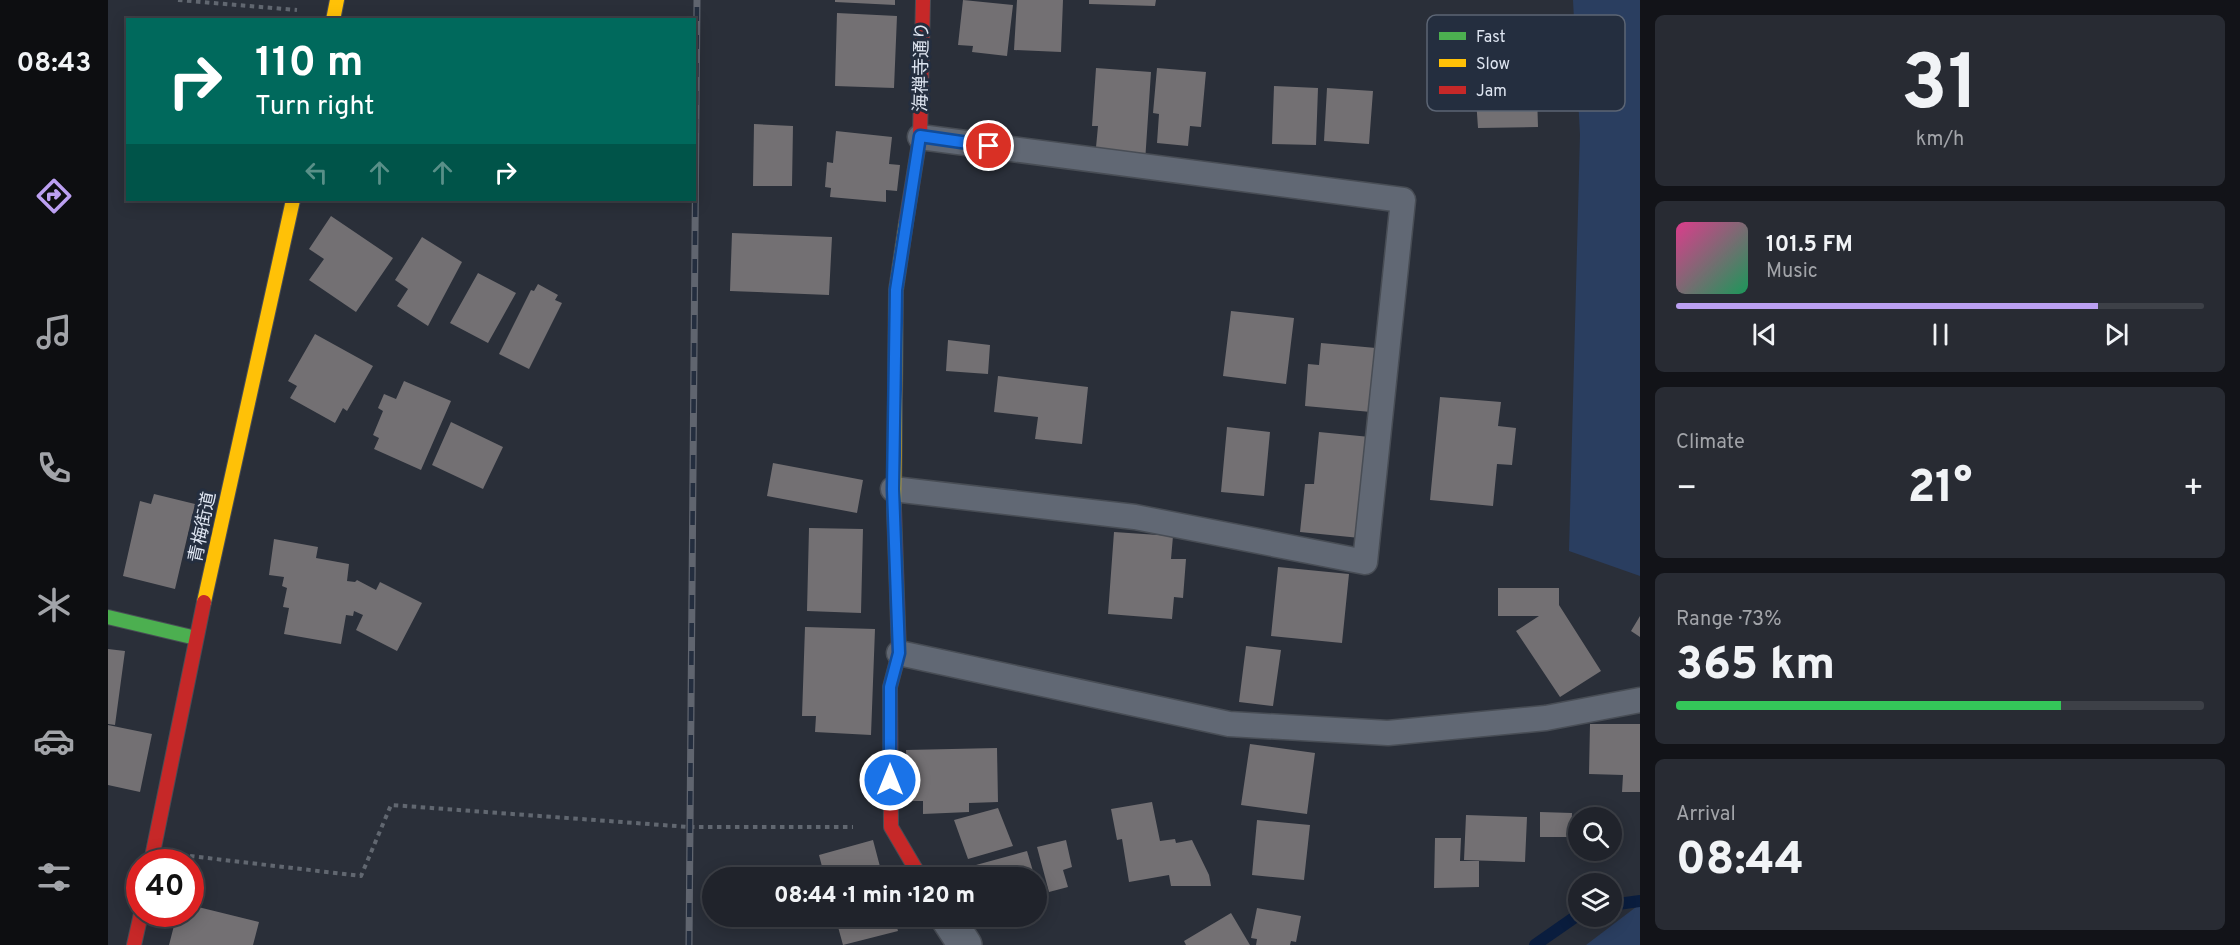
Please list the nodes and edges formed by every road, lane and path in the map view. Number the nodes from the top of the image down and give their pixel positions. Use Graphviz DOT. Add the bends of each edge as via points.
graph roads {
  1 [pos="178,0"];
  2 [pos="923,0"];
  3 [pos="335,11"];
  4 [pos="920,136"];
  5 [pos="293,201"];
  6 [pos="893,489"];
  7 [pos="108,617"];
  8 [pos="196,638"];
  9 [pos="899,653"];
  10 [pos="1640,700"];
  11 [pos="891,826"];
  12 [pos="154,849"];
  13 [pos="204,862"];
  14 [pos="915,867"];
  15 [pos="138,927"];
  16 [pos="953,927"];
  17 [pos="134,945"];
  18 [pos="965,945"];
  1 -- 3 [label="path"];
  2 -- 4 [label="main road, 海禅寺通り"];
  4 -- 6 [label="main road, 海禅寺通り" via="896,290"];
  4 -- 6 [label="lane" via="1403,200 1365,562 1135,517"];
  5 -- 8 [label="main road, 青梅街道"];
  6 -- 9 [label="main road, 海禅寺通り"];
  7 -- 8 [label="main road"];
  8 -- 12 [label="main road, 青梅街道"];
  9 -- 10 [label="lane" via="1229,724 1388,734 1546,718"];
  9 -- 11 [label="main road, 海禅寺通り" via="890,687"];
  11 -- 13 [label="path" via="689,827 391,805 361,876"];
  11 -- 14 [label="main road, 海禅寺通り"];
  15 -- 17 [label="main road"];
  16 -- 18 [label="street"];
}
